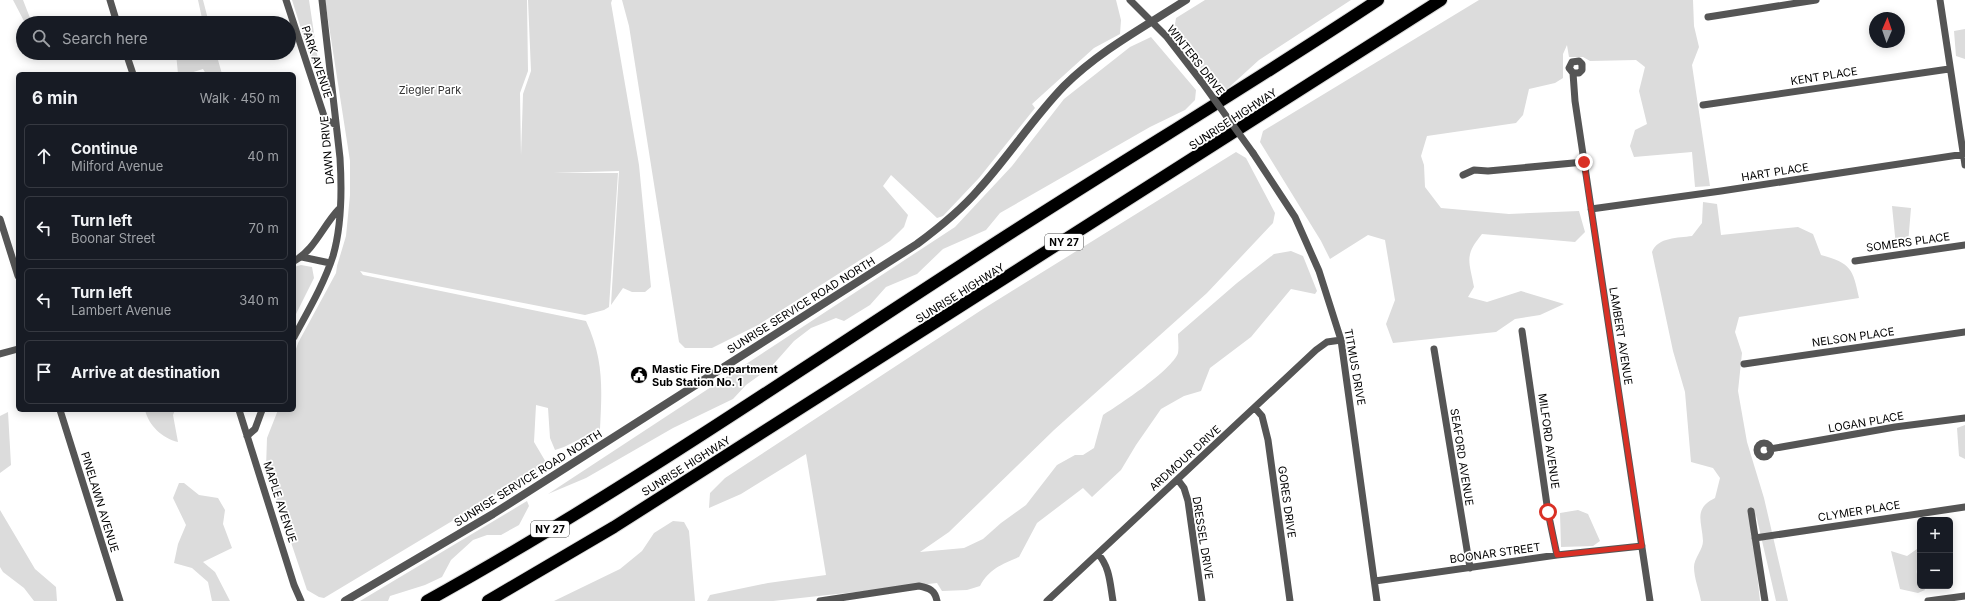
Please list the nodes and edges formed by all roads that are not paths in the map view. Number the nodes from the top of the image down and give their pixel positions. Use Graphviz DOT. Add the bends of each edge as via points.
graph roads {
  1 [pos="110,0"];
  2 [pos="286,0"];
  3 [pos="322,0"];
  4 [pos="1130,0"];
  5 [pos="1186,0"];
  6 [pos="1378,0"];
  7 [pos="1442,0"];
  8 [pos="1816,0"];
  9 [pos="1940,0"];
  10 [pos="115,16"];
  11 [pos="291,16"];
  12 [pos="1708,17"];
  13 [pos="1151,23"];
  14 [pos="296,31"];
  15 [pos="128,60"];
  16 [pos="1949,69"];
  17 [pos="132,72"];
  18 [pos="1573,73"];
  19 [pos="1703,105"];
  20 [pos="1227,117"];
  21 [pos="336,125"];
  22 [pos="1964,154"];
  23 [pos="1584,162"];
  24 [pos="1965,165"];
  25 [pos="1463,175"];
  26 [pos="339,208"];
  27 [pos="1591,209"];
  28 [pos="0,219"];
  29 [pos="1965,245"];
  30 [pos="302,257"];
  31 [pos="296,260"];
  32 [pos="1855,261"];
  33 [pos="330,263"];
  34 [pos="16,270"];
  35 [pos="1522,331"];
  36 [pos="1965,332"];
  37 [pos="296,333"];
  38 [pos="1341,340"];
  39 [pos="1434,349"];
  40 [pos="16,350"];
  41 [pos="0,354"];
  42 [pos="1744,364"];
  43 [pos="1255,408"];
  44 [pos="61,412"];
  45 [pos="240,412"];
  46 [pos="261,412"];
  47 [pos="1965,418"];
  48 [pos="247,436"];
  49 [pos="1770,448"];
  50 [pos="1178,480"];
  51 [pos="1965,507"];
  52 [pos="1752,511"];
  53 [pos="1756,538"];
  54 [pos="1642,546"];
  55 [pos="1098,554"];
  56 [pos="1557,555"];
  57 [pos="1470,568"];
  58 [pos="1375,581"];
  59 [pos="1965,596"];
  60 [pos="120,601"];
  61 [pos="301,601"];
  62 [pos="345,601"];
  63 [pos="427,601"];
  64 [pos="488,601"];
  65 [pos="820,601"];
  66 [pos="937,601"];
  67 [pos="1047,601"];
  68 [pos="1112,601"];
  69 [pos="1202,601"];
  70 [pos="1290,601"];
  71 [pos="1377,601"];
  72 [pos="1650,601"];
  73 [pos="1765,601"];
  74 [pos="1928,601"];
  1 -- 10 [label="street"];
  2 -- 11 [label="street, PARK AVENUE"];
  3 -- 21 [label="street, DAWN DRIVE"];
  4 -- 13 [label="street, WINTERS DRIVE"];
  5 -- 13 [label="street, SUNRISE SERVICE ROAD NORTH"];
  6 -- 63 [label="highway, SUNRISE HIGHWAY / NY 27" via="1291,58 1025,223 671,453 502,559"];
  7 -- 64 [label="highway, SUNRISE HIGHWAY / NY 27" via="614,527"];
  8 -- 12 [label="street"];
  9 -- 16 [label="street"];
  13 -- 20 [label="street, WINTERS DRIVE, bridge" via="1167,38"];
  13 -- 62 [label="street, SUNRISE SERVICE ROAD NORTH" via="1103,53 1076,75 1054,97 979,190 951,218 918,244 493,514"];
  14 -- 21 [label="street, PARK AVENUE" via="325,119"];
  15 -- 17 [label="street"];
  16 -- 19 [label="street, KENT PLACE"];
  16 -- 22 [label="street"];
  18 -- 23 [label="street, LAMBERT AVENUE"];
  20 -- 38 [label="street, TITMUS DRIVE, bridge" via="1285,199 1298,223 1319,271"];
  21 -- 26 [label="street, DAWN DRIVE" via="341,170"];
  22 -- 24 [label="street"];
  22 -- 27 [label="street, HART PLACE"];
  23 -- 25 [label="street" via="1488,171 1474,170"];
  23 -- 27 [label="street, LAMBERT AVENUE"];
  26 -- 30 [label="street"];
  26 -- 33 [label="street, DAWN DRIVE" via="338,230"];
  27 -- 54 [label="street, LAMBERT AVENUE"];
  28 -- 34 [label="street"];
  29 -- 32 [label="street, SOMERS PLACE"];
  30 -- 31 [label="street"];
  30 -- 33 [label="street"];
  33 -- 37 [label="street, DAWN DRIVE"];
  35 -- 56 [label="street, MILFORD AVENUE" via="1548,512"];
  36 -- 42 [label="street, NELSON PLACE"];
  38 -- 43 [label="street, ARDMOUR DRIVE" via="1327,342 1316,350"];
  38 -- 58 [label="street, TITMUS DRIVE"];
  39 -- 57 [label="street, SEAFORD AVENUE"];
  40 -- 41 [label="street"];
  43 -- 50 [label="street, ARDMOUR DRIVE"];
  43 -- 70 [label="street, GORES DRIVE" via="1262,416 1268,440"];
  44 -- 60 [label="street, PINELAWN AVENUE"];
  45 -- 48 [label="street, MAPLE AVENUE"];
  46 -- 48 [label="street" via="254,429"];
  47 -- 49 [label="street, LOGAN PLACE"];
  48 -- 61 [label="street, MAPLE AVENUE"];
  50 -- 55 [label="street, ARDMOUR DRIVE"];
  50 -- 69 [label="street, DRESSEL DRIVE" via="1188,501"];
  51 -- 53 [label="street, CLYMER PLACE"];
  52 -- 53 [label="street"];
  53 -- 73 [label="street"];
  54 -- 56 [label="street, BOONAR STREET"];
  54 -- 72 [label="street, LAMBERT AVENUE"];
  55 -- 67 [label="street, ARDMOUR DRIVE"];
  55 -- 68 [label="street" via="1104,561 1109,577"];
  56 -- 57 [label="street, BOONAR STREET"];
  57 -- 58 [label="street, BOONAR STREET"];
  58 -- 71 [label="street, TITMUS DRIVE"];
  59 -- 74 [label="street"];
  65 -- 66 [label="street" via="919,586 930,588 935,593"];
}
